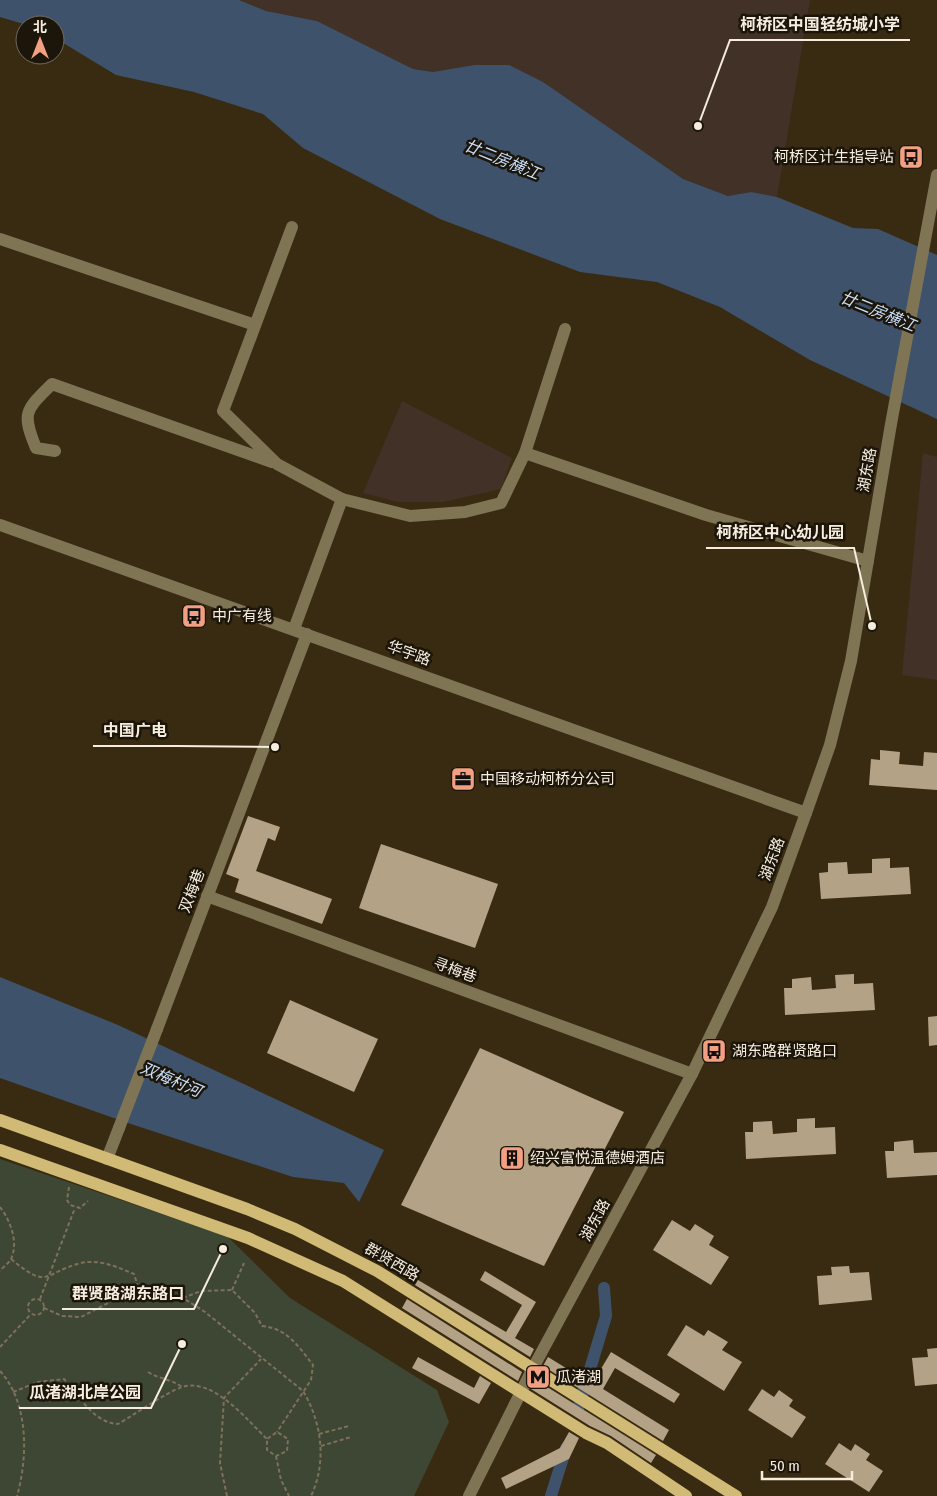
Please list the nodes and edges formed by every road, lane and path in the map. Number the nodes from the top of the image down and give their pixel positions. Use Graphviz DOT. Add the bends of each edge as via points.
graph roads {
  1 [pos="937,175"];
  2 [pos="292,227"];
  3 [pos="0,239"];
  4 [pos="255,325"];
  5 [pos="565,329"];
  6 [pos="55,451"];
  7 [pos="525,453"];
  8 [pos="277,464"];
  9 [pos="342,499"];
  10 [pos="0,525"];
  11 [pos="868,561"];
  12 [pos="294,629"];
  13 [pos="307,634"];
  14 [pos="806,813"];
  15 [pos="207,896"];
  16 [pos="692,1074"];
  17 [pos="0,1120"];
  18 [pos="0,1150"];
  19 [pos="107,1160"];
  20 [pos="69,1187"];
  21 [pos="88,1201"];
  22 [pos="0,1206"];
  23 [pos="75,1208"];
  24 [pos="11,1258"];
  25 [pos="244,1263"];
  26 [pos="0,1270"];
  27 [pos="49,1277"];
  28 [pos="232,1290"];
  29 [pos="140,1293"];
  30 [pos="182,1298"];
  31 [pos="40,1299"];
  32 [pos="44,1308"];
  33 [pos="31,1314"];
  34 [pos="0,1347"];
  35 [pos="261,1359"];
  36 [pos="533,1368"];
  37 [pos="0,1371"];
  38 [pos="148,1372"];
  39 [pos="182,1387"];
  40 [pos="13,1392"];
  41 [pos="303,1392"];
  42 [pos="522,1392"];
  43 [pos="224,1398"];
  44 [pos="349,1426"];
  45 [pos="278,1432"];
  46 [pos="319,1434"];
  47 [pos="351,1437"];
  48 [pos="266,1439"];
  49 [pos="321,1446"];
  50 [pos="276,1456"];
  51 [pos="17,1496"];
  52 [pos="227,1496"];
  53 [pos="289,1496"];
  54 [pos="311,1496"];
  55 [pos="469,1496"];
  56 [pos="686,1496"];
  57 [pos="736,1496"];
  1 -- 11 [label="street, 湖东路"];
  2 -- 4 [label="street"];
  3 -- 4 [label="street"];
  4 -- 8 [label="street" via="223,411"];
  5 -- 7 [label="street"];
  6 -- 8 [label="street" via="36,448 26,425 30,405 52,384"];
  7 -- 9 [label="street" via="501,502 465,512 410,516"];
  7 -- 11 [label="street" via="706,515"];
  8 -- 9 [label="street"];
  9 -- 12 [label="street"];
  10 -- 12 [label="street, 华宇路"];
  11 -- 14 [label="street, 湖东路" via="851,661 830,744"];
  12 -- 13 [label="street, 华宇路"];
  13 -- 14 [label="street, 华宇路"];
  13 -- 15 [label="street, 双梅巷"];
  14 -- 16 [label="street, 湖东路" via="772,907"];
  15 -- 16 [label="street, 寻梅巷"];
  15 -- 19 [label="street, 双梅巷, bridge"];
  16 -- 36 [label="street, 湖东路"];
  17 -- 19 [label="main road, 群贤西路"];
  18 -- 42 [label="main road" via="248,1238 343,1281"];
  19 -- 36 [label="main road, 群贤西路" via="294,1228 377,1271"];
  20 -- 23 [label="path" via="67,1200"];
  21 -- 23 [label="path" via="85,1206"];
  22 -- 24 [label="path" via="12,1227"];
  23 -- 27 [label="path"];
  24 -- 26 [label="path"];
  24 -- 27 [label="path" via="28,1272 42,1278"];
  25 -- 28 [label="path"];
  27 -- 29 [label="path" via="82,1263 111,1264 134,1274"];
  27 -- 31 [label="path"];
  28 -- 30 [label="path" via="201,1291"];
  28 -- 41 [label="path" via="256,1313 262,1326 276,1327 296,1343 313,1365 311,1380"];
  29 -- 30 [label="path"];
  29 -- 32 [label="path" via="114,1300 82,1317 62,1316"];
  30 -- 35 [label="path" via="205,1312"];
  31 -- 32 [label="path"];
  31 -- 33 [label="path" via="28,1302 27,1309"];
  32 -- 33 [label="path" via="42,1313"];
  33 -- 34 [label="path"];
  35 -- 41 [label="path"];
  35 -- 43 [label="path"];
  36 -- 42 [label="street, 湖东路"];
  36 -- 57 [label="main road, 群贤西路"];
  37 -- 40 [label="path"];
  38 -- 39 [label="path"];
  39 -- 40 [label="path" via="118,1424 107,1424 98,1418 64,1379 38,1382"];
  39 -- 43 [label="path" via="201,1386"];
  40 -- 51 [label="path" via="21,1409 24,1470"];
  41 -- 45 [label="path"];
  41 -- 46 [label="path"];
  42 -- 55 [label="street, 湖东路"];
  42 -- 56 [label="main road"];
  43 -- 48 [label="path"];
  43 -- 52 [label="path" via="220,1463"];
  44 -- 46 [label="path"];
  45 -- 48 [label="path"];
  45 -- 50 [label="path" via="288,1439 287,1451"];
  46 -- 49 [label="path"];
  47 -- 49 [label="path"];
  48 -- 50 [label="path" via="267,1450"];
  49 -- 54 [label="path" via="316,1485"];
  50 -- 53 [label="path"];
}
